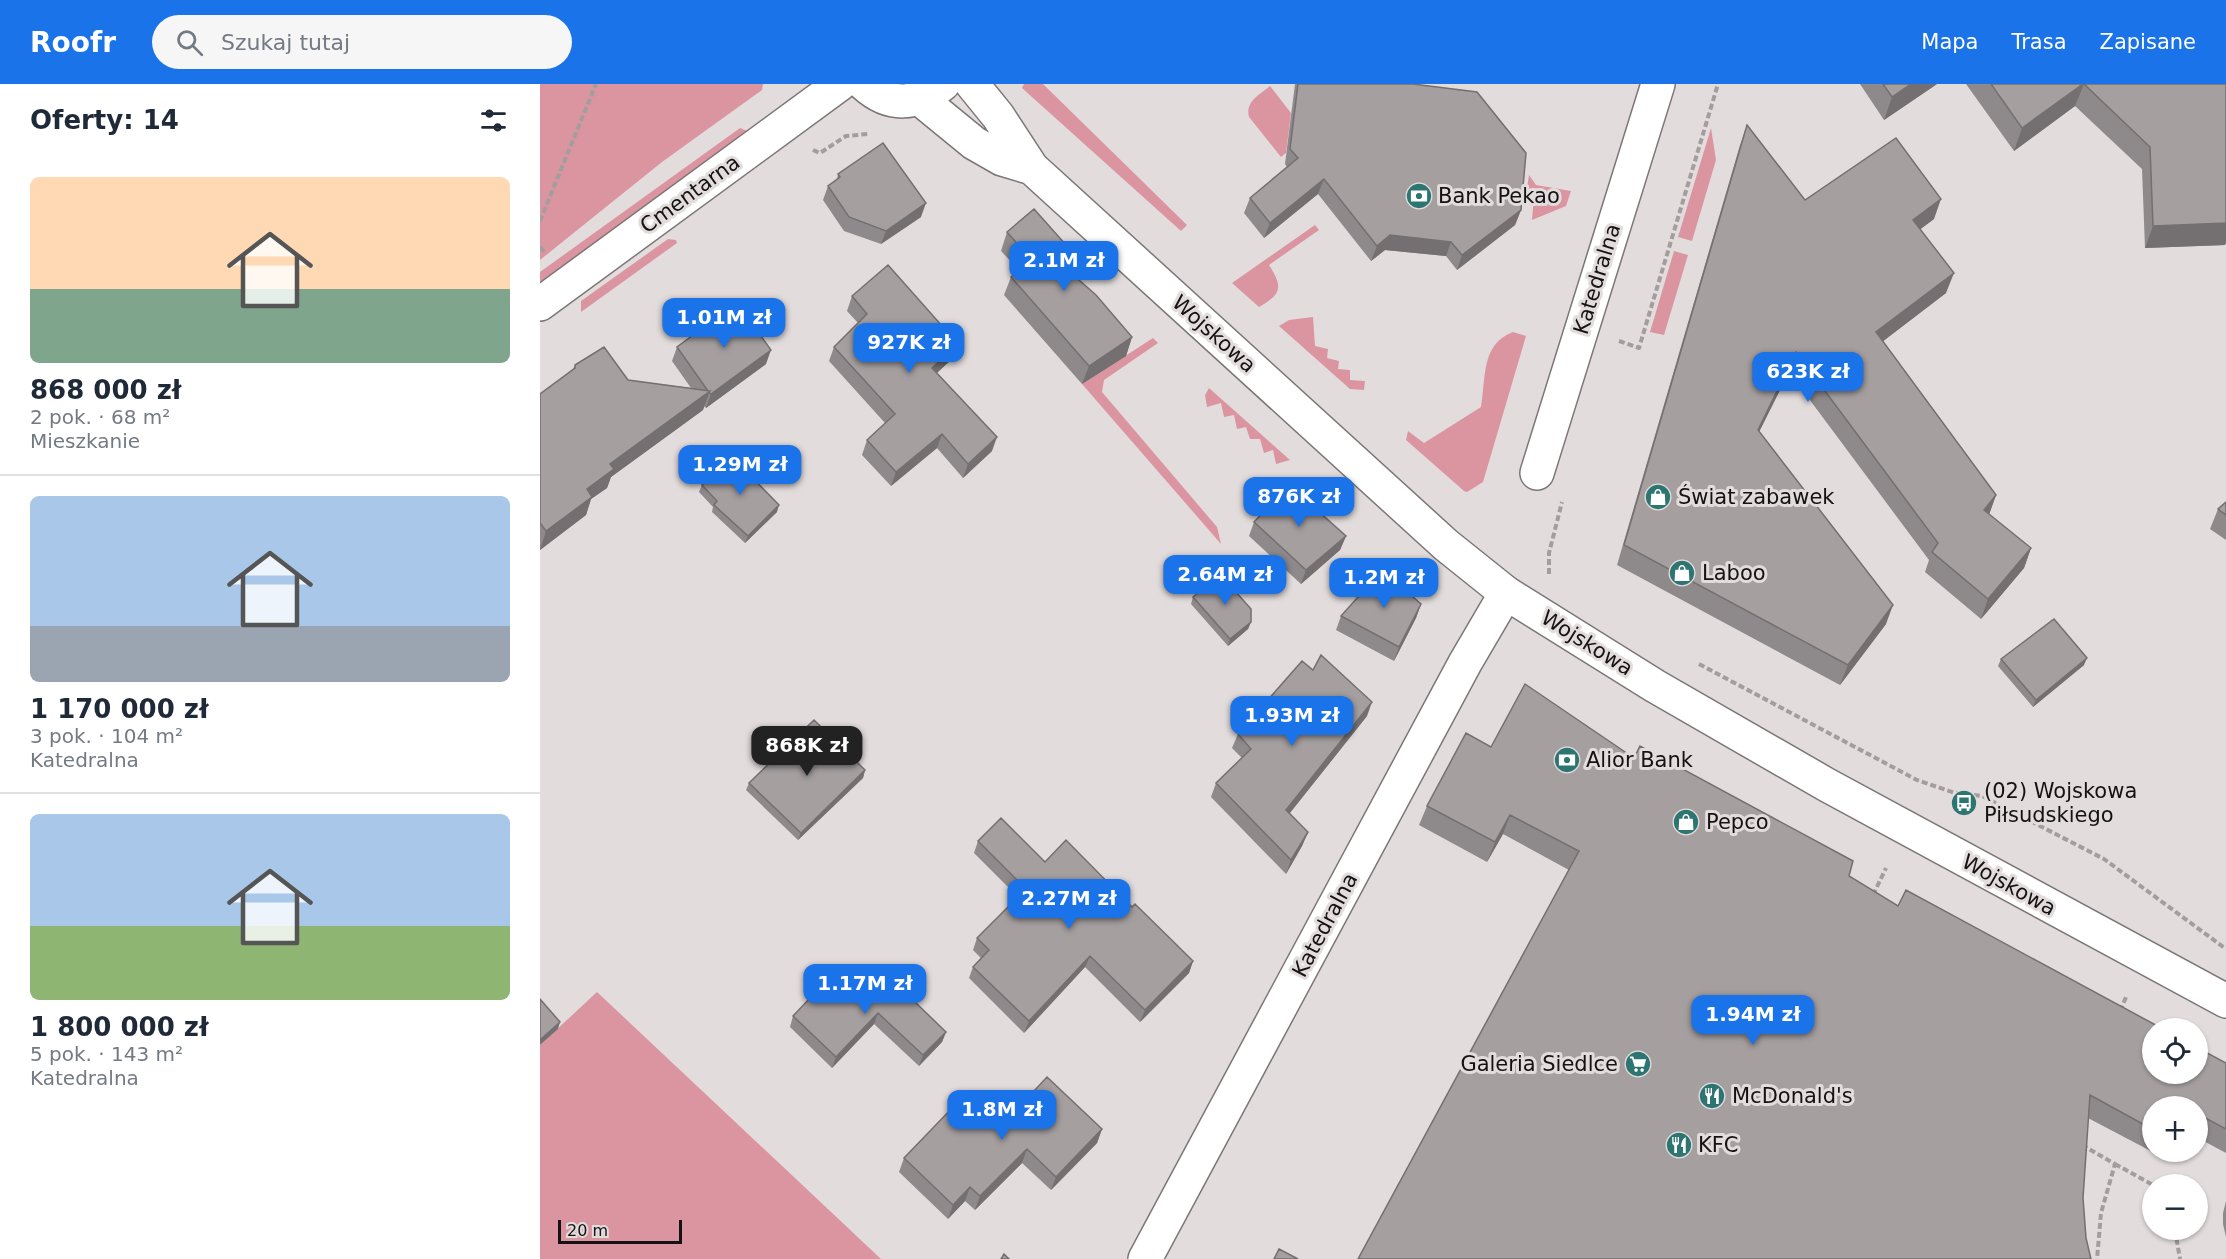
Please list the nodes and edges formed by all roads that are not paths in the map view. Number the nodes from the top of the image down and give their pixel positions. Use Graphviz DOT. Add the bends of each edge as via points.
graph roads {
  1 [pos="840,84"];
  2 [pos="864,84"];
  3 [pos="972,84"];
  4 [pos="1658,84"];
  5 [pos="931,91"];
  6 [pos="1032,168"];
  7 [pos="540,304"];
  8 [pos="1537,473"];
  9 [pos="1506,593"];
  10 [pos="2226,1001"];
  11 [pos="1145,1259"];
  1 -- 7 [label="street, Cmentarna"];
  2 -- 5 [label="street" via="889,100 908,101"];
  3 -- 6 [label="street, Wojskowa"];
  4 -- 8 [label="street, Katedralna"];
  5 -- 6 [label="street, Wojskowa" via="974,143 1002,159"];
  6 -- 9 [label="street, Wojskowa" via="1446,545"];
  9 -- 10 [label="street, Wojskowa" via="1655,686 1827,785"];
  9 -- 11 [label="street, Katedralna"];
}
